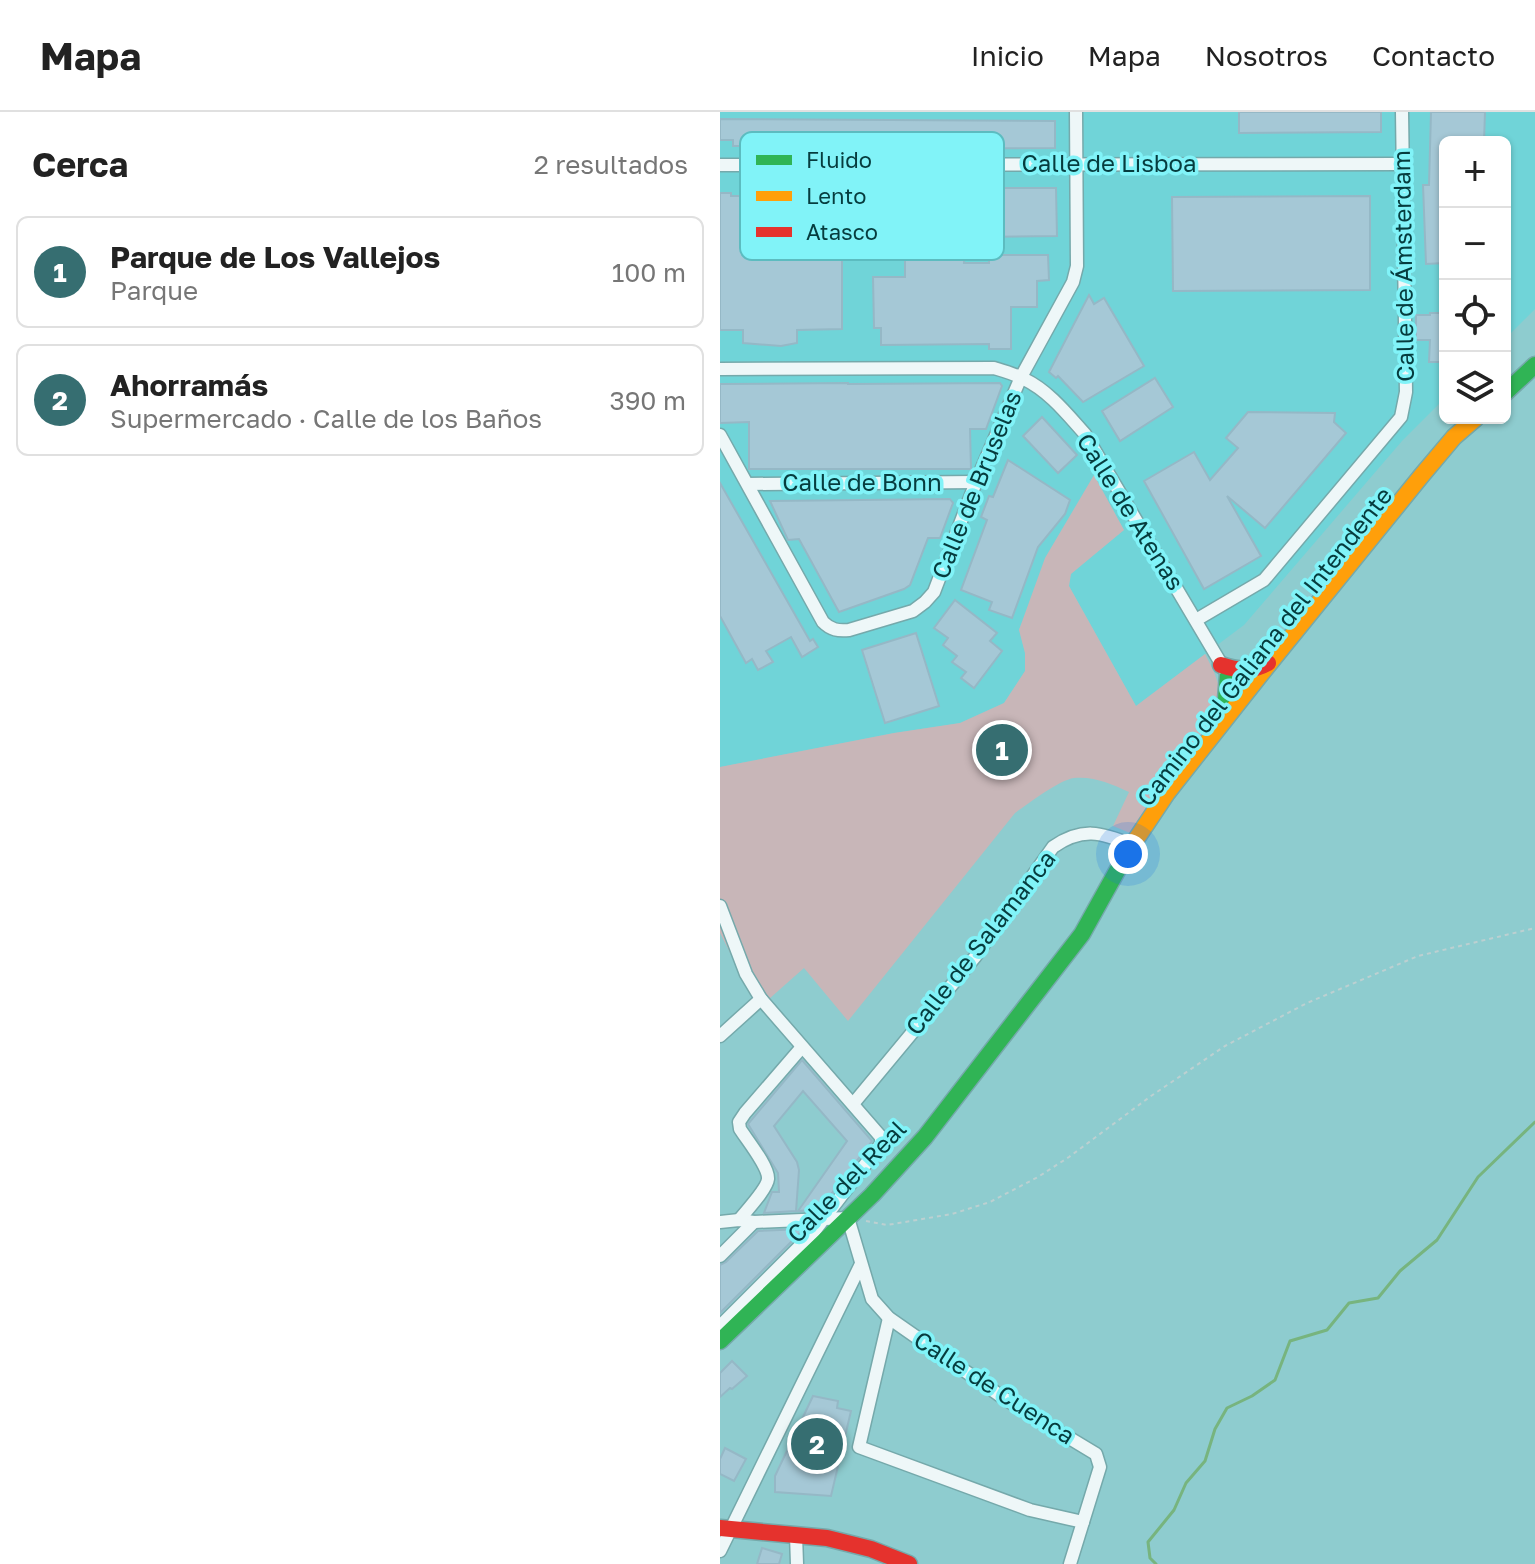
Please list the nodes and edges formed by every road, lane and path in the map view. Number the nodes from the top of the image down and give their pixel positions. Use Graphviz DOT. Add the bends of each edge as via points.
graph roads {
  1 [pos="1076,112"];
  2 [pos="1402,112"];
  3 [pos="1004,164"];
  4 [pos="1077,164"];
  5 [pos="1403,164"];
  6 [pos="720,165"];
  7 [pos="740,165"];
  8 [pos="1535,365"];
  9 [pos="720,369"];
  10 [pos="1021,377"];
  11 [pos="1511,387"];
  12 [pos="1470,424"];
  13 [pos="1473,424"];
  14 [pos="720,435"];
  15 [pos="976,482"];
  16 [pos="748,484"];
  17 [pos="1196,620"];
  18 [pos="1272,660"];
  19 [pos="1224,670"];
  20 [pos="1269,679"];
  21 [pos="1244,695"];
  22 [pos="1220,725"];
  23 [pos="1166,810"];
  24 [pos="1132,845"];
  25 [pos="720,906"];
  26 [pos="1535,928"];
  27 [pos="761,999"];
  28 [pos="720,1036"];
  29 [pos="996,1046"];
  30 [pos="802,1047"];
  31 [pos="853,1104"];
  32 [pos="848,1218"];
  33 [pos="824,1219"];
  34 [pos="739,1220"];
  35 [pos="720,1222"];
  36 [pos="754,1222"];
  37 [pos="720,1256"];
  38 [pos="861,1264"];
  39 [pos="889,1318"];
  40 [pos="720,1326"];
  41 [pos="720,1341"];
  42 [pos="1083,1522"];
  43 [pos="726,1528"];
  44 [pos="796,1535"];
  45 [pos="720,1551"];
  46 [pos="797,1564"];
  47 [pos="909,1564"];
  48 [pos="1070,1564"];
  1 -- 4 [label="street, Calle de Bruselas"];
  2 -- 5 [label="street, Calle de Ámsterdam"];
  3 -- 4 [label="street, Calle de Lisboa"];
  4 -- 5 [label="street, Calle de Lisboa"];
  4 -- 10 [label="street, Calle de Bruselas" via="1073,282"];
  5 -- 17 [label="street, Calle de Ámsterdam" via="1406,392 1401,417 1264,580"];
  6 -- 7 [label="street, Calle de Lisboa"];
  8 -- 11 [label="street"];
  9 -- 10 [label="street, Calle de Atenas" via="994,368"];
  10 -- 15 [label="street, Calle de Bruselas"];
  10 -- 17 [label="street, Calle de Atenas" via="1085,434"];
  12 -- 18 [label="street, Camino del Galiana del Intendente" via="1422,475"];
  13 -- 20 [label="street, Camino del Galiana del Intendente"];
  14 -- 16 [label="street, Calle de Bruselas"];
  15 -- 16 [label="street, Calle de Bonn"];
  15 -- 16 [label="street, Calle de Bruselas" via="934,592 925,602 913,611 840,631 823,622"];
  17 -- 19 [label="street, Calle de Atenas"];
  18 -- 19 [label="street" via="1245,672"];
  18 -- 21 [label="street, Camino del Galiana del Intendente"];
  19 -- 21 [label="street"];
  19 -- 22 [label="street"];
  20 -- 21 [label="street"];
  20 -- 23 [label="street, Camino del Galiana del Intendente"];
  21 -- 22 [label="street, Camino del Galiana del Intendente"];
  21 -- 23 [label="street" via="1176,788"];
  22 -- 24 [label="street, Camino del Galiana del Intendente"];
  23 -- 29 [label="street, Camino del Galiana del Intendente" via="1086,938"];
  24 -- 29 [label="street, Camino del Galiana del Intendente" via="1082,934"];
  24 -- 31 [label="street, Calle de Salamanca" via="1109,835 1080,833 1053,847 975,957"];
  25 -- 27 [label="street"];
  26 -- 32 [label="path" via="1418,956 1307,1003 1225,1046 1048,1171 990,1202 887,1225"];
  27 -- 28 [label="street"];
  27 -- 30 [label="street"];
  29 -- 32 [label="street, Calle del Real" via="925,1137"];
  30 -- 31 [label="street"];
  30 -- 34 [label="street" via="739,1122 769,1177"];
  31 -- 33 [label="street" via="881,1137 881,1144"];
  32 -- 33 [label="street"];
  32 -- 38 [label="street, Calle de Cuenca"];
  32 -- 41 [label="street, Calle del Real"];
  33 -- 36 [label="street"];
  33 -- 40 [label="street"];
  34 -- 35 [label="street"];
  34 -- 36 [label="street"];
  36 -- 37 [label="street"];
  38 -- 39 [label="street, Calle de Cuenca" via="872,1299"];
  38 -- 43 [label="street"];
  39 -- 42 [label="street, Calle de Cuenca" via="1005,1399 1096,1454 1100,1467"];
  39 -- 42 [label="street" via="859,1447 1030,1510"];
  42 -- 48 [label="street, Calle de Cuenca"];
  43 -- 44 [label="street"];
  43 -- 45 [label="street"];
  44 -- 46 [label="street"];
  44 -- 47 [label="street" via="847,1542"];
}
